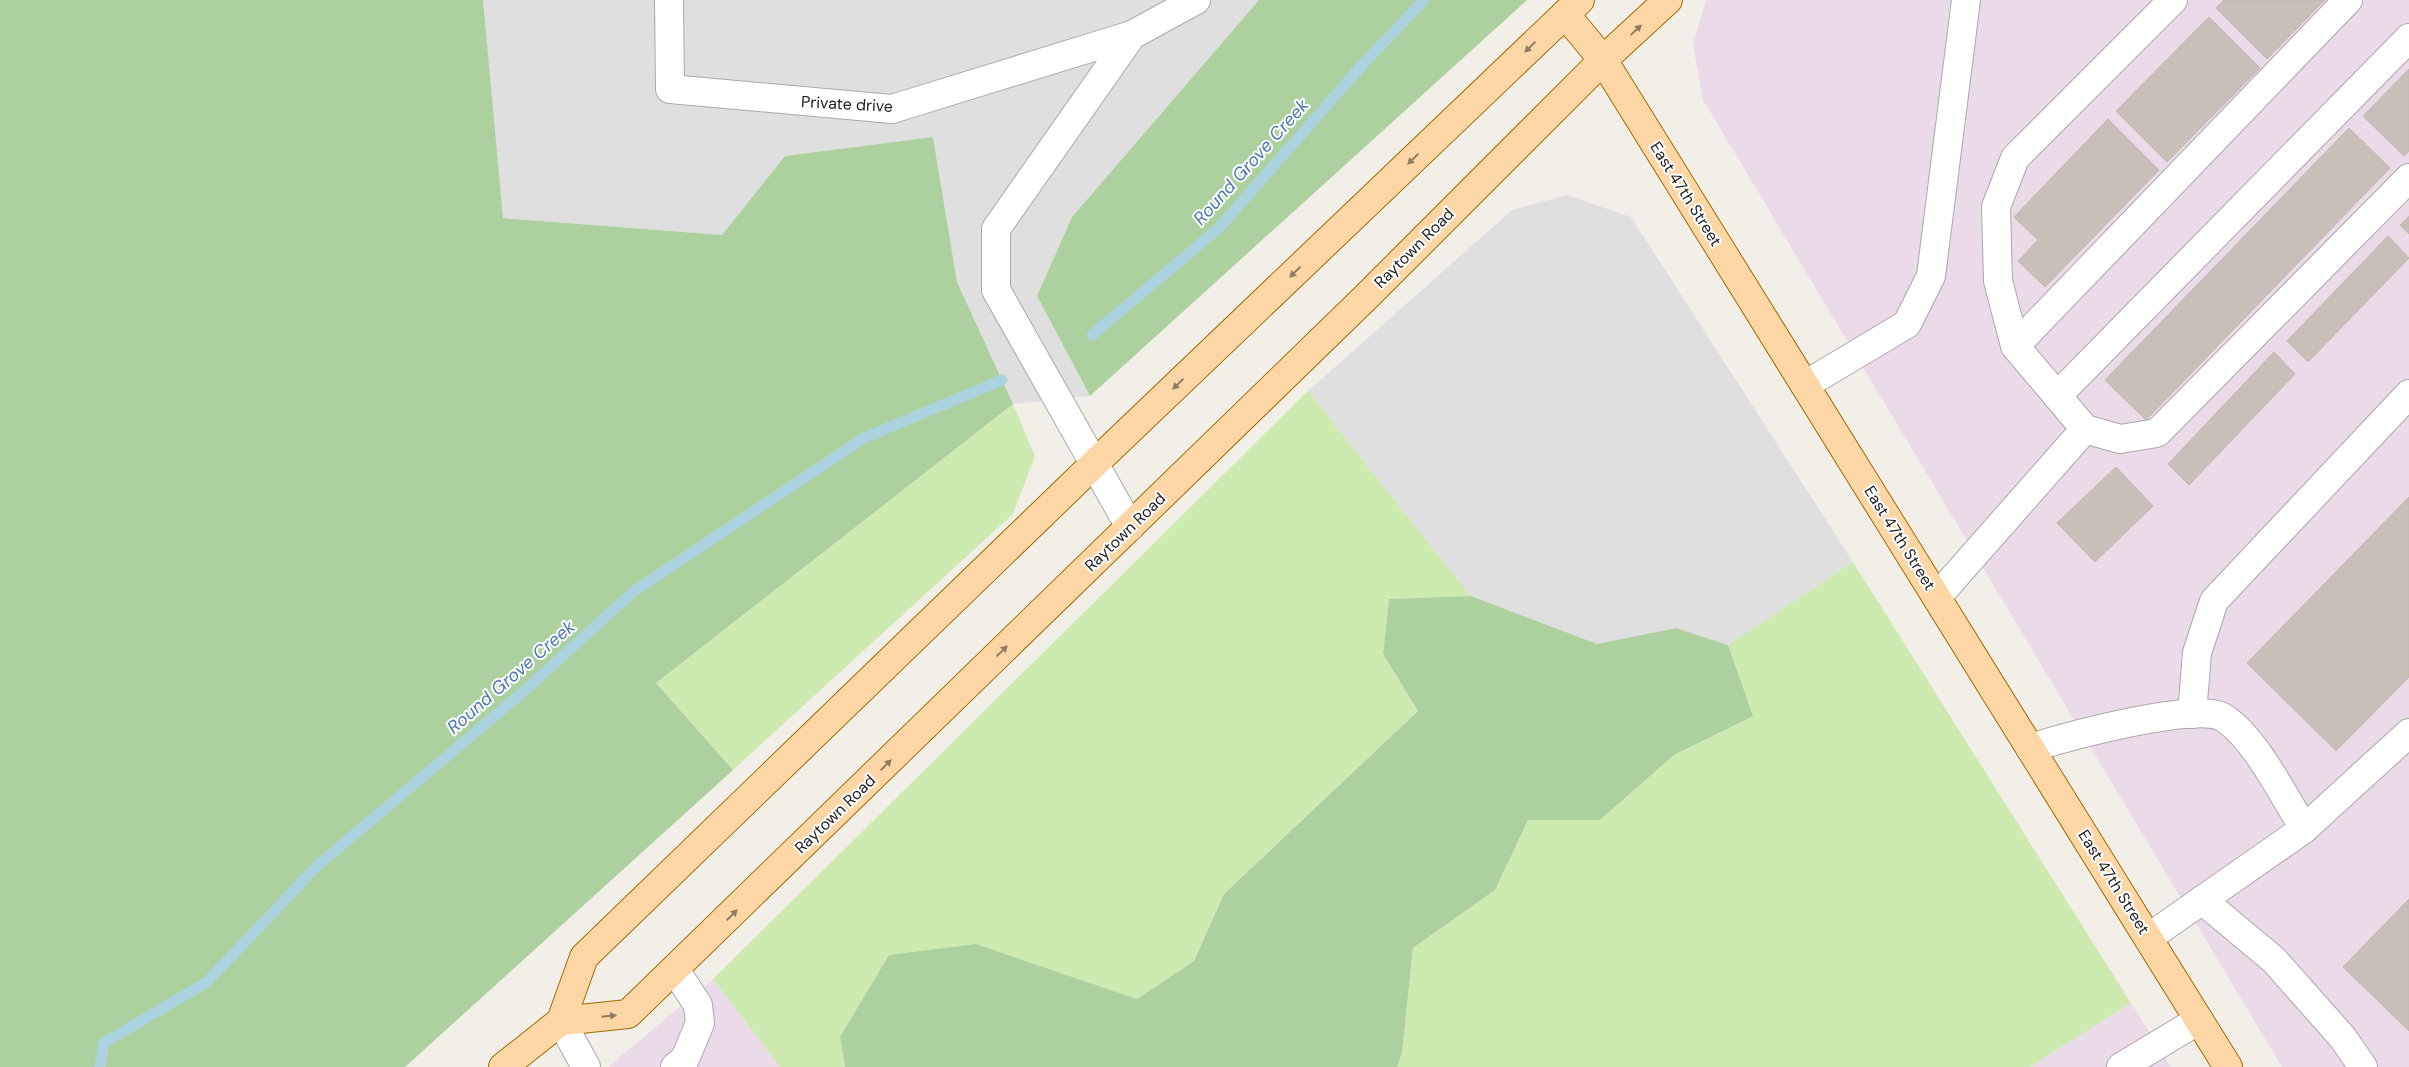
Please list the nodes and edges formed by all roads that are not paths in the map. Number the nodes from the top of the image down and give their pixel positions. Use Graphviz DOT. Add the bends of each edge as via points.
graph roads {
  1 [pos="669,0"];
  2 [pos="1196,0"];
  3 [pos="1668,0"];
  4 [pos="1966,0"];
  5 [pos="2173,0"];
  6 [pos="2348,0"];
  7 [pos="1573,7"];
  8 [pos="1132,35"];
  9 [pos="2409,38"];
  10 [pos="1603,60"];
  11 [pos="2409,178"];
  12 [pos="2015,346"];
  13 [pos="1805,385"];
  14 [pos="2409,394"];
  15 [pos="2057,396"];
  16 [pos="2085,429"];
  17 [pos="1094,464"];
  18 [pos="1130,527"];
  19 [pos="1937,596"];
  20 [pos="2192,714"];
  21 [pos="2409,733"];
  22 [pos="2030,748"];
  23 [pos="2304,828"];
  24 [pos="2202,900"];
  25 [pos="2148,938"];
  26 [pos="676,970"];
  27 [pos="2199,1020"];
  28 [pos="561,1021"];
  29 [pos="503,1067"];
  30 [pos="586,1067"];
  31 [pos="675,1067"];
  32 [pos="2121,1067"];
  33 [pos="2228,1067"];
  34 [pos="2363,1067"];
  1 -- 8 [label="street, Private drive" via="670,89 892,109"];
  2 -- 8 [label="street, Private drive"];
  10 -- 3 [label="main road, Raytown Road, one-way"];
  4 -- 13 [label="street" via="1931,276 1907,324"];
  5 -- 12 [label="street" via="2016,158 1996,207 1998,281"];
  6 -- 12 [label="street"];
  7 -- 10 [label="main road, East 47th Street"];
  7 -- 17 [label="main road, one-way"];
  8 -- 17 [label="street, Private drive" via="996,230 996,290"];
  9 -- 15 [label="street"];
  10 -- 13 [label="main road, East 47th Street"];
  10 -- 18 [label="main road, Raytown Road"];
  11 -- 16 [label="street" via="2157,433 2120,439"];
  12 -- 15 [label="street"];
  13 -- 19 [label="main road, East 47th Street"];
  14 -- 20 [label="street" via="2214,601 2197,653"];
  15 -- 16 [label="street"];
  16 -- 19 [label="street"];
  17 -- 18 [label="street, Private drive"];
  17 -- 28 [label="main road" via="584,957"];
  26 -- 18 [label="main road, Raytown Road, one-way"];
  19 -- 22 [label="main road, East 47th Street"];
  20 -- 22 [label="street" via="2110,726"];
  20 -- 23 [label="street" via="2205,712 2223,717 2250,743"];
  21 -- 23 [label="street"];
  22 -- 25 [label="main road, East 47th Street"];
  23 -- 24 [label="street"];
  24 -- 25 [label="street"];
  24 -- 34 [label="street" via="2274,960 2343,1038"];
  25 -- 27 [label="main road, East 47th Street"];
  28 -- 26 [label="main road, Raytown Road, one-way" via="628,1014"];
  26 -- 31 [label="street" via="698,1005 700,1023 685,1059"];
  27 -- 32 [label="street"];
  27 -- 33 [label="main road, East 47th Street"];
  28 -- 29 [label="main road"];
  28 -- 30 [label="street"];
}
